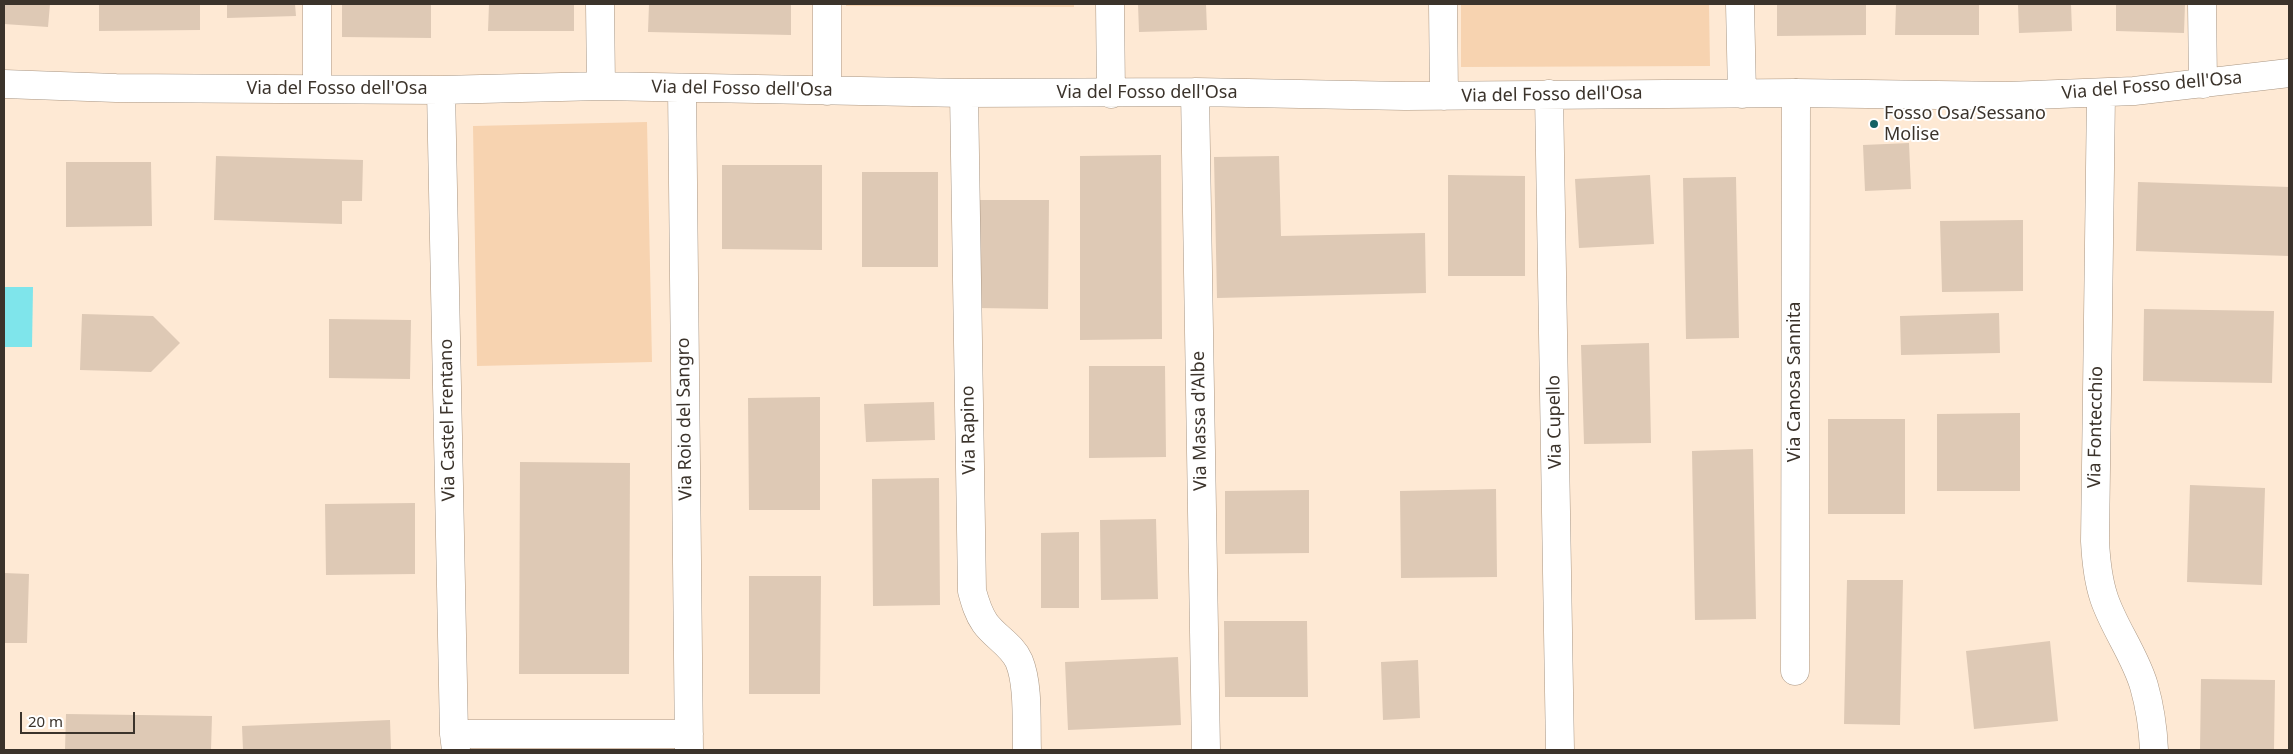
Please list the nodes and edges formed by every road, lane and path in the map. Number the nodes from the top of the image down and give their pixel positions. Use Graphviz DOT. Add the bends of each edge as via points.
graph roads {
  1 [pos="317,4"];
  2 [pos="600,4"];
  3 [pos="827,4"];
  4 [pos="1110,4"];
  5 [pos="1442,4"];
  6 [pos="1740,4"];
  7 [pos="2202,4"];
  8 [pos="2289,72"];
  9 [pos="4,84"];
  10 [pos="2203,84"];
  11 [pos="600,86"];
  12 [pos="682,88"];
  13 [pos="317,89"];
  14 [pos="441,90"];
  15 [pos="827,91"];
  16 [pos="1195,92"];
  17 [pos="964,93"];
  18 [pos="1796,93"];
  19 [pos="1111,94"];
  20 [pos="1549,94"];
  21 [pos="1742,94"];
  22 [pos="2101,94"];
  23 [pos="1444,96"];
  24 [pos="1795,671"];
  25 [pos="455,742"];
  26 [pos="689,742"];
  27 [pos="1027,750"];
  28 [pos="1206,750"];
  29 [pos="1560,750"];
  30 [pos="2154,750"];
  1 -- 13 [label="street"];
  2 -- 11 [label="street"];
  3 -- 15 [label="street"];
  4 -- 19 [label="street"];
  5 -- 23 [label="street"];
  6 -- 21 [label="street"];
  7 -- 10 [label="street"];
  8 -- 10 [label="street, Via del Fosso dell'Osa"];
  9 -- 13 [label="street, Via del Fosso dell'Osa"];
  10 -- 22 [label="street, Via del Fosso dell'Osa"];
  11 -- 12 [label="street, Via del Fosso dell'Osa"];
  11 -- 14 [label="street, Via del Fosso dell'Osa"];
  12 -- 15 [label="street, Via del Fosso dell'Osa"];
  12 -- 26 [label="street, Via Roio del Sangro"];
  13 -- 14 [label="street, Via del Fosso dell'Osa"];
  14 -- 25 [label="street, Via Castel Frentano"];
  15 -- 17 [label="street, Via del Fosso dell'Osa"];
  16 -- 19 [label="street, Via del Fosso dell'Osa"];
  16 -- 23 [label="street, Via del Fosso dell'Osa"];
  16 -- 28 [label="street, Via Massa d'Albe"];
  17 -- 19 [label="street, Via del Fosso dell'Osa"];
  17 -- 27 [label="street, Via Rapino" via="972,591 986,624 1018,661 1024,684"];
  18 -- 21 [label="street, Via del Fosso dell'Osa"];
  18 -- 22 [label="street, Via del Fosso dell'Osa"];
  18 -- 24 [label="street, Via Canosa Sannita"];
  20 -- 21 [label="street, Via del Fosso dell'Osa"];
  20 -- 23 [label="street, Via del Fosso dell'Osa"];
  20 -- 29 [label="street, Via Cupello"];
  22 -- 30 [label="street, Via Fontecchio" via="2097,572 2104,599 2144,685"];
  25 -- 26 [label="street"];
}
